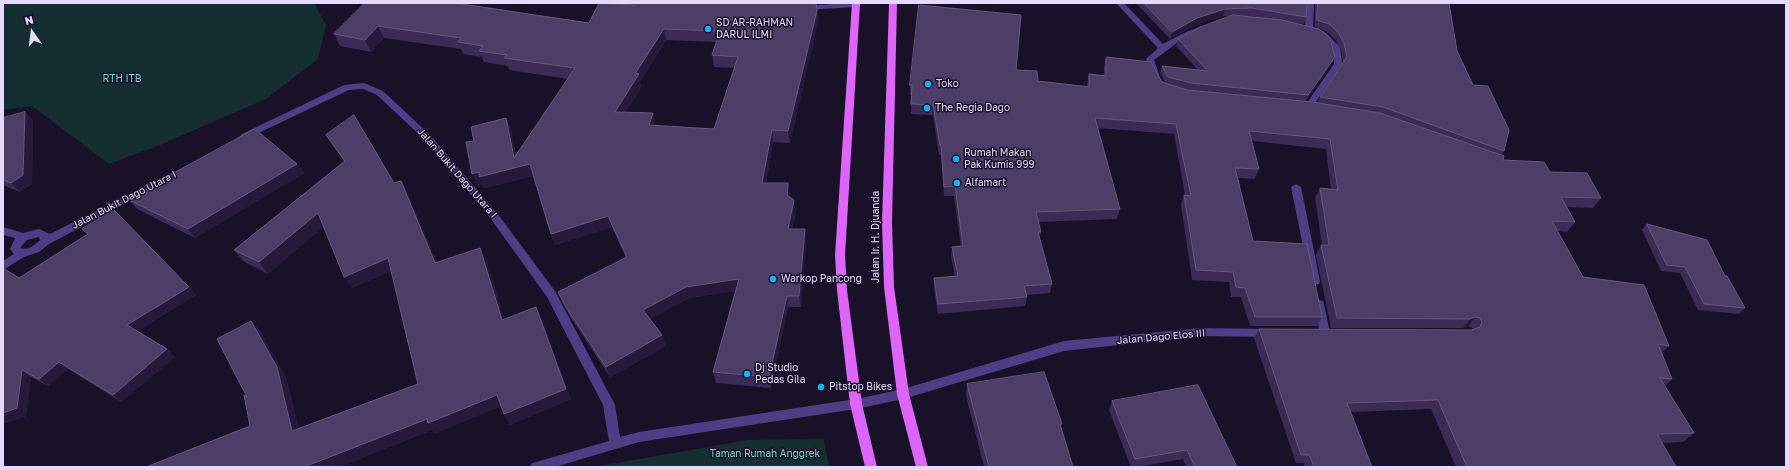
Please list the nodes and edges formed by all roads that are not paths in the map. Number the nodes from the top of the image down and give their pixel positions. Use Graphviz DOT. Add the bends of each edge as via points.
graph roads {
  1 [pos="893,3"];
  2 [pos="1120,3"];
  3 [pos="1310,3"];
  4 [pos="855,4"];
  5 [pos="793,8"];
  6 [pos="1207,27"];
  7 [pos="1162,48"];
  8 [pos="1160,82"];
  9 [pos="1308,107"];
  10 [pos="234,142"];
  11 [pos="185,168"];
  12 [pos="1296,187"];
  13 [pos="3,231"];
  14 [pos="24,237"];
  15 [pos="45,241"];
  16 [pos="22,253"];
  17 [pos="3,266"];
  18 [pos="1278,333"];
  19 [pos="1310,333"];
  20 [pos="902,394"];
  21 [pos="856,404"];
  22 [pos="615,443"];
  23 [pos="536,467"];
  24 [pos="871,467"];
  25 [pos="922,467"];
  1 -- 20 [label="main road, Jalan Ir. H. Djuanda" via="887,222 889,288"];
  2 -- 7 [label="street"];
  3 -- 9 [label="street" via="1305,30 1322,33 1336,47 1338,64"];
  4 -- 5 [label="street"];
  4 -- 21 [label="main road" via="840,255"];
  6 -- 7 [label="street" via="1186,34"];
  7 -- 8 [label="street" via="1150,59"];
  10 -- 22 [label="street, Jalan Bukit Dago Utara I" via="347,87 364,86 380,92 428,138 489,210 551,294 609,405"];
  11 -- 15 [label="street, Jalan Bukit Dago Utara I"];
  12 -- 19 [label="street" via="1329,334"];
  13 -- 14 [label="street"];
  14 -- 15 [label="street" via="40,233"];
  14 -- 16 [label="street" via="14,249"];
  15 -- 16 [label="street, Jalan Bukit Dago Utara I" via="35,249"];
  16 -- 17 [label="street"];
  18 -- 20 [label="street, Jalan Dago Elos III" via="1201,332 1064,346"];
  20 -- 21 [label="street, Jalan Dago Elos III"];
  20 -- 25 [label="main road, Jalan Ir. H. Djuanda"];
  21 -- 22 [label="street, Jalan Dago Elos III" via="639,437"];
  21 -- 24 [label="main road"];
  22 -- 23 [label="street, Jalan Dago Elos III"];
}
